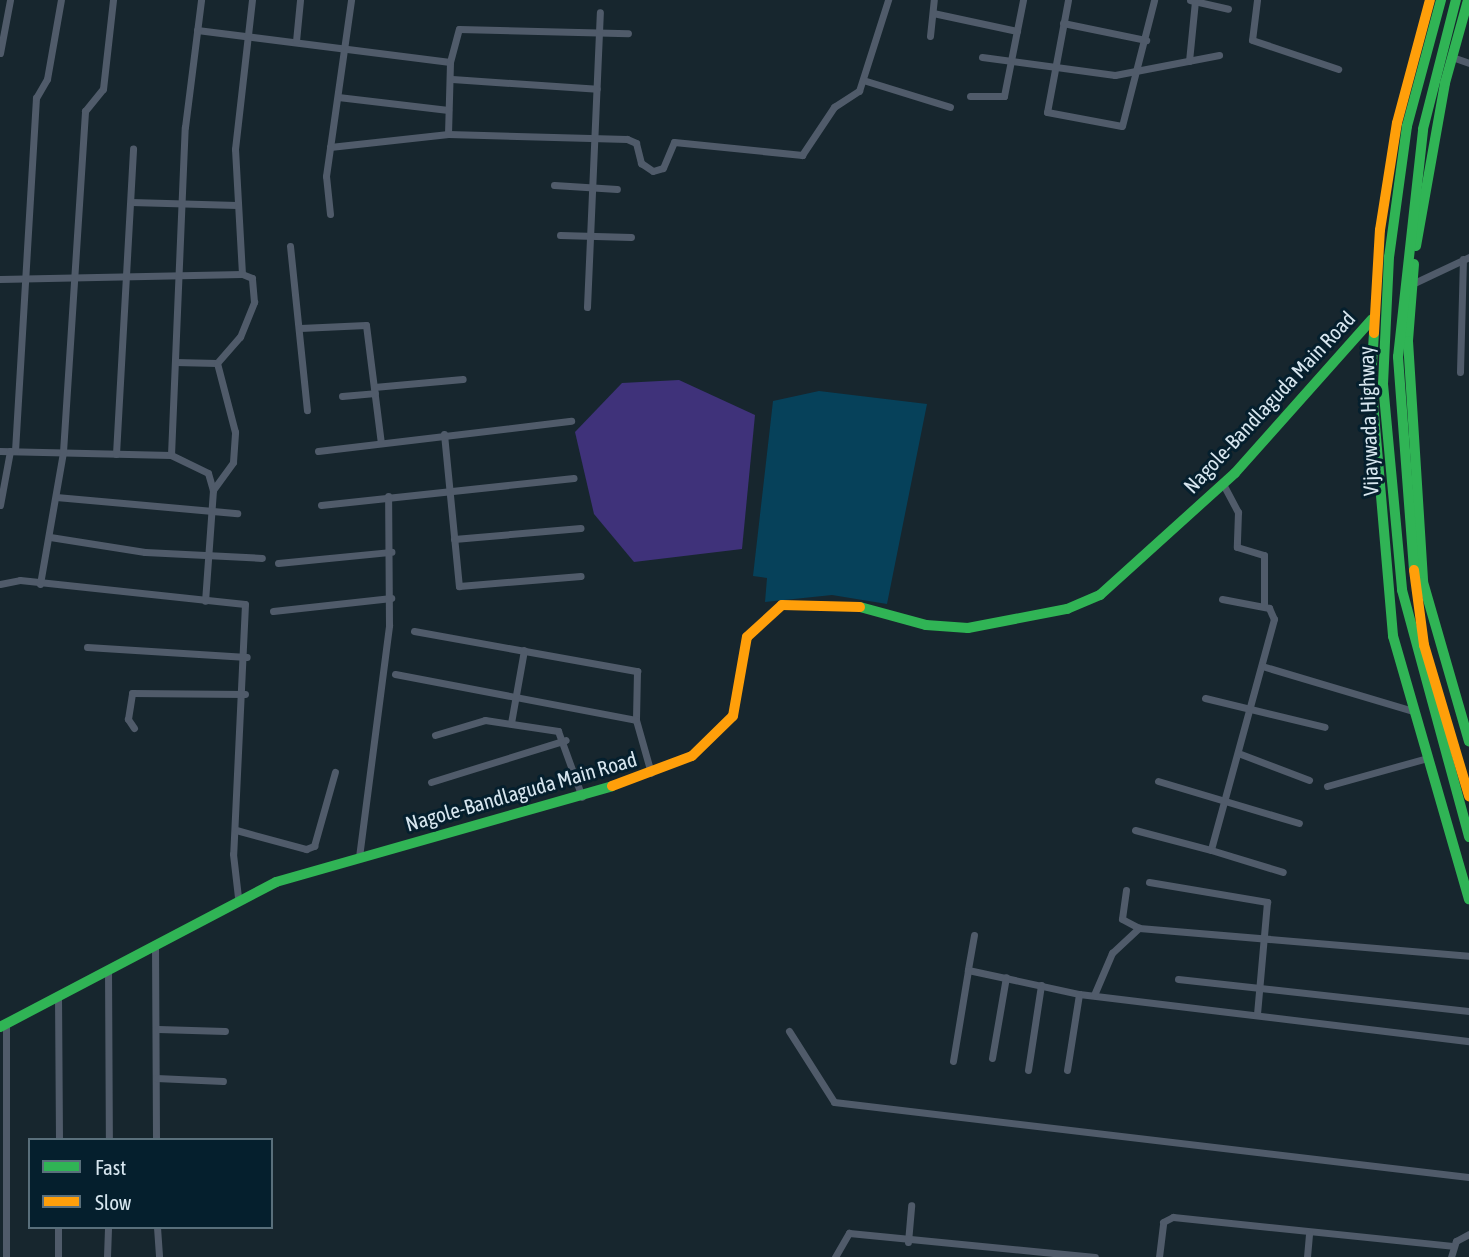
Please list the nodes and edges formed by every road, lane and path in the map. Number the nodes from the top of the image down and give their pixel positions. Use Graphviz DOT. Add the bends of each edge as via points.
graph roads {
  1 [pos="10,0"];
  2 [pos="61,0"];
  3 [pos="113,0"];
  4 [pos="201,0"];
  5 [pos="252,0"];
  6 [pos="300,0"];
  7 [pos="351,0"];
  8 [pos="888,0"];
  9 [pos="934,0"];
  10 [pos="1023,0"];
  11 [pos="1068,0"];
  12 [pos="1154,0"];
  13 [pos="1257,0"];
  14 [pos="1430,0"];
  15 [pos="1441,0"];
  16 [pos="1457,0"];
  17 [pos="1468,0"];
  18 [pos="1193,1"];
  19 [pos="1228,9"];
  20 [pos="600,12"];
  21 [pos="933,13"];
  22 [pos="1063,23"];
  23 [pos="197,30"];
  24 [pos="1017,31"];
  25 [pos="600,33"];
  26 [pos="628,33"];
  27 [pos="247,36"];
  28 [pos="930,36"];
  29 [pos="1146,40"];
  30 [pos="296,41"];
  31 [pos="345,52"];
  32 [pos="0,53"];
  33 [pos="1220,55"];
  34 [pos="982,57"];
  35 [pos="1452,57"];
  36 [pos="1189,61"];
  37 [pos="450,62"];
  38 [pos="1011,62"];
  39 [pos="1469,63"];
  40 [pos="1052,69"];
  41 [pos="1338,69"];
  42 [pos="1141,71"];
  43 [pos="452,79"];
  44 [pos="863,80"];
  45 [pos="597,89"];
  46 [pos="970,96"];
  47 [pos="338,97"];
  48 [pos="950,107"];
  49 [pos="448,110"];
  50 [pos="448,134"];
  51 [pos="597,137"];
  52 [pos="330,147"];
  53 [pos="133,148"];
  54 [pos="554,185"];
  55 [pos="593,186"];
  56 [pos="617,189"];
  57 [pos="131,202"];
  58 [pos="182,204"];
  59 [pos="237,205"];
  60 [pos="330,214"];
  61 [pos="560,235"];
  62 [pos="590,235"];
  63 [pos="631,237"];
  64 [pos="290,246"];
  65 [pos="1466,258"];
  66 [pos="242,274"];
  67 [pos="26,278"];
  68 [pos="0,279"];
  69 [pos="76,279"];
  70 [pos="126,279"];
  71 [pos="178,279"];
  72 [pos="1412,284"];
  73 [pos="1466,298"];
  74 [pos="587,307"];
  75 [pos="1372,319"];
  76 [pos="300,328"];
  77 [pos="1465,357"];
  78 [pos="175,362"];
  79 [pos="217,363"];
  80 [pos="1460,372"];
  81 [pos="463,379"];
  82 [pos="375,390"];
  83 [pos="341,396"];
  84 [pos="307,410"];
  85 [pos="571,421"];
  86 [pos="444,434"];
  87 [pos="381,443"];
  88 [pos="0,451"];
  89 [pos="12,451"];
  90 [pos="318,452"];
  91 [pos="63,453"];
  92 [pos="116,454"];
  93 [pos="171,455"];
  94 [pos="575,478"];
  95 [pos="1223,484"];
  96 [pos="449,488"];
  97 [pos="213,490"];
  98 [pos="387,496"];
  99 [pos="56,497"];
  100 [pos="0,505"];
  101 [pos="321,505"];
  102 [pos="210,512"];
  103 [pos="237,513"];
  104 [pos="581,528"];
  105 [pos="50,537"];
  106 [pos="454,539"];
  107 [pos="391,552"];
  108 [pos="207,556"];
  109 [pos="262,558"];
  110 [pos="278,563"];
  111 [pos="581,576"];
  112 [pos="0,584"];
  113 [pos="40,584"];
  114 [pos="391,598"];
  115 [pos="1222,599"];
  116 [pos="205,600"];
  117 [pos="1264,606"];
  118 [pos="273,611"];
  119 [pos="414,631"];
  120 [pos="87,647"];
  121 [pos="524,650"];
  122 [pos="247,657"];
  123 [pos="1262,666"];
  124 [pos="395,674"];
  125 [pos="244,694"];
  126 [pos="515,697"];
  127 [pos="1205,698"];
  128 [pos="1249,709"];
  129 [pos="1413,711"];
  130 [pos="636,720"];
  131 [pos="511,723"];
  132 [pos="1325,727"];
  133 [pos="134,728"];
  134 [pos="435,734"];
  135 [pos="566,740"];
  136 [pos="1469,741"];
  137 [pos="1238,753"];
  138 [pos="1427,758"];
  139 [pos="335,772"];
  140 [pos="651,773"];
  141 [pos="1309,780"];
  142 [pos="1158,781"];
  143 [pos="431,782"];
  144 [pos="1327,786"];
  145 [pos="1469,796"];
  146 [pos="582,797"];
  147 [pos="1224,801"];
  148 [pos="1299,823"];
  149 [pos="236,830"];
  150 [pos="1135,830"];
  151 [pos="1469,837"];
  152 [pos="1211,850"];
  153 [pos="359,857"];
  154 [pos="1283,872"];
  155 [pos="1149,882"];
  156 [pos="1126,890"];
  157 [pos="238,897"];
  158 [pos="1469,899"];
  159 [pos="1139,928"];
  160 [pos="974,935"];
  161 [pos="1266,939"];
  162 [pos="155,943"];
  163 [pos="1469,956"];
  164 [pos="108,969"];
  165 [pos="968,970"];
  166 [pos="1006,977"];
  167 [pos="1178,979"];
  168 [pos="1041,985"];
  169 [pos="1260,986"];
  170 [pos="1079,994"];
  171 [pos="58,995"];
  172 [pos="1094,995"];
  173 [pos="1469,1011"];
  174 [pos="1256,1013"];
  175 [pos="3,1025"];
  176 [pos="158,1029"];
  177 [pos="225,1031"];
  178 [pos="789,1031"];
  179 [pos="1469,1041"];
  180 [pos="992,1058"];
  181 [pos="953,1061"];
  182 [pos="1028,1070"];
  183 [pos="1067,1070"];
  184 [pos="156,1077"];
  185 [pos="223,1081"];
  186 [pos="59,1138"];
  187 [pos="109,1138"];
  188 [pos="156,1138"];
  189 [pos="1469,1177"];
  190 [pos="911,1205"];
  191 [pos="58,1229"];
  192 [pos="108,1229"];
  193 [pos="158,1229"];
  194 [pos="1310,1233"];
  195 [pos="1469,1234"];
  196 [pos="908,1242"];
  197 [pos="1452,1246"];
  198 [pos="1014,1253"];
  199 [pos="6,1257"];
  200 [pos="58,1257"];
  201 [pos="107,1257"];
  202 [pos="159,1257"];
  203 [pos="835,1257"];
  204 [pos="1095,1257"];
  205 [pos="1159,1257"];
  206 [pos="1307,1257"];
  207 [pos="1451,1257"];
  1 -- 32 [label="street"];
  2 -- 67 [label="street" via="47,79 36,98"];
  3 -- 69 [label="street" via="103,89 85,111"];
  4 -- 23 [label="street"];
  5 -- 27 [label="street"];
  6 -- 30 [label="street"];
  7 -- 31 [label="street"];
  8 -- 44 [label="street"];
  9 -- 21 [label="street"];
  10 -- 24 [label="street"];
  11 -- 22 [label="street"];
  12 -- 29 [label="street"];
  13 -- 41 [label="street" via="1252,40"];
  14 -- 75 [label="main road" via="1397,123"];
  15 -- 151 [label="main road, Vijaywada Highway" via="1407,126 1389,257 1383,384 1402,590"];
  16 -- 145 [label="main road, Vijaywada Highway" via="1423,129 1398,357 1405,506 1424,645"];
  17 -- 35 [label="main road"];
  18 -- 19 [label="street"];
  18 -- 36 [label="street"];
  20 -- 25 [label="street"];
  21 -- 24 [label="street"];
  21 -- 28 [label="street"];
  22 -- 29 [label="street"];
  22 -- 40 [label="street"];
  23 -- 27 [label="street"];
  23 -- 58 [label="street"];
  24 -- 38 [label="street"];
  25 -- 26 [label="street"];
  25 -- 37 [label="street" via="459,29"];
  25 -- 45 [label="street"];
  27 -- 30 [label="street"];
  27 -- 59 [label="street" via="236,107"];
  29 -- 42 [label="street"];
  30 -- 31 [label="street"];
  31 -- 37 [label="street"];
  31 -- 47 [label="street"];
  33 -- 36 [label="street"];
  34 -- 38 [label="street"];
  35 -- 39 [label="street"];
  35 -- 72 [label="main road"];
  36 -- 42 [label="street"];
  37 -- 43 [label="street"];
  38 -- 40 [label="street"];
  38 -- 46 [label="street" via="1004,96"];
  40 -- 42 [label="street" via="1086,75"];
  40 -- 42 [label="street" via="1047,112 1122,126"];
  43 -- 45 [label="street"];
  43 -- 49 [label="street"];
  44 -- 48 [label="street"];
  44 -- 51 [label="street" via="853,100 834,107 802,155 674,142 663,168 653,171 641,163 633,140"];
  45 -- 51 [label="street"];
  47 -- 49 [label="street"];
  47 -- 52 [label="street"];
  49 -- 50 [label="street"];
  50 -- 51 [label="street"];
  50 -- 52 [label="street"];
  51 -- 55 [label="street"];
  52 -- 60 [label="street"];
  53 -- 57 [label="street"];
  54 -- 55 [label="street"];
  55 -- 56 [label="street"];
  55 -- 62 [label="street"];
  57 -- 58 [label="street"];
  57 -- 70 [label="street"];
  58 -- 59 [label="street"];
  58 -- 71 [label="street"];
  59 -- 66 [label="street"];
  61 -- 62 [label="street"];
  62 -- 63 [label="street"];
  62 -- 74 [label="street"];
  64 -- 76 [label="street"];
  65 -- 72 [label="street"];
  65 -- 73 [label="street"];
  66 -- 71 [label="street"];
  66 -- 79 [label="street" via="252,278 253,313"];
  67 -- 68 [label="street"];
  67 -- 69 [label="street"];
  67 -- 89 [label="street"];
  69 -- 70 [label="street"];
  69 -- 91 [label="street"];
  70 -- 71 [label="street"];
  70 -- 92 [label="street"];
  71 -- 78 [label="street"];
  72 -- 136 [label="main road" via="1410,430 1423,582"];
  73 -- 77 [label="street"];
  75 -- 95 [label="main road, Nagole-Bandlaguda Main Road"];
  75 -- 129 [label="main road" via="1383,550 1393,636"];
  76 -- 82 [label="street" via="363,323"];
  76 -- 84 [label="street"];
  77 -- 80 [label="street"];
  78 -- 79 [label="street"];
  78 -- 93 [label="street"];
  79 -- 97 [label="street" via="235,432 233,462"];
  81 -- 82 [label="street"];
  82 -- 83 [label="street"];
  82 -- 87 [label="street"];
  85 -- 86 [label="street"];
  86 -- 87 [label="street"];
  86 -- 96 [label="street"];
  87 -- 90 [label="street"];
  88 -- 89 [label="street"];
  89 -- 91 [label="street"];
  89 -- 100 [label="street"];
  91 -- 92 [label="street"];
  91 -- 99 [label="street"];
  92 -- 93 [label="street"];
  93 -- 97 [label="street" via="208,473"];
  94 -- 96 [label="street"];
  95 -- 117 [label="street" via="1238,512 1237,547 1264,555"];
  95 -- 140 [label="main road, Nagole-Bandlaguda Main Road" via="1100,595 1067,609 968,628 926,625 840,602 782,605 747,637 738,701 724,729 692,756"];
  96 -- 98 [label="street"];
  96 -- 106 [label="street"];
  97 -- 102 [label="street"];
  98 -- 101 [label="street"];
  98 -- 107 [label="street"];
  99 -- 102 [label="street"];
  99 -- 105 [label="street"];
  102 -- 103 [label="street"];
  102 -- 108 [label="street"];
  104 -- 106 [label="street"];
  105 -- 108 [label="street"];
  105 -- 113 [label="street"];
  106 -- 111 [label="street" via="463,588"];
  107 -- 110 [label="street"];
  107 -- 114 [label="street"];
  108 -- 109 [label="street"];
  108 -- 116 [label="street"];
  112 -- 113 [label="street"];
  113 -- 116 [label="street"];
  114 -- 118 [label="street"];
  114 -- 153 [label="street"];
  115 -- 117 [label="street"];
  116 -- 122 [label="street" via="245,604"];
  117 -- 123 [label="street" via="1274,619"];
  119 -- 121 [label="street"];
  120 -- 122 [label="street"];
  121 -- 126 [label="street"];
  121 -- 130 [label="street" via="637,671"];
  122 -- 125 [label="street"];
  123 -- 128 [label="street"];
  123 -- 129 [label="street"];
  124 -- 126 [label="street"];
  125 -- 133 [label="street" via="132,693 128,719"];
  125 -- 149 [label="street"];
  126 -- 130 [label="street"];
  126 -- 131 [label="street"];
  127 -- 128 [label="street"];
  128 -- 132 [label="street"];
  128 -- 137 [label="street"];
  129 -- 138 [label="main road"];
  130 -- 140 [label="street"];
  131 -- 134 [label="street" via="479,721"];
  131 -- 135 [label="street" via="552,729"];
  135 -- 143 [label="street"];
  135 -- 146 [label="street"];
  137 -- 141 [label="street"];
  137 -- 147 [label="street"];
  138 -- 144 [label="street"];
  138 -- 158 [label="main road"];
  139 -- 149 [label="street" via="314,846 306,849"];
  140 -- 146 [label="main road, Nagole-Bandlaguda Main Road"];
  142 -- 147 [label="street"];
  146 -- 153 [label="main road, Nagole-Bandlaguda Main Road"];
  147 -- 148 [label="street"];
  147 -- 152 [label="street"];
  149 -- 157 [label="street"];
  150 -- 152 [label="street"];
  152 -- 154 [label="street"];
  153 -- 157 [label="main road, Nagole-Bandlaguda Main Road"];
  155 -- 161 [label="street" via="1263,899 1269,905"];
  156 -- 159 [label="street" via="1122,919"];
  157 -- 162 [label="main road, Nagole-Bandlaguda Main Road"];
  159 -- 161 [label="street"];
  159 -- 172 [label="street" via="1112,953"];
  160 -- 165 [label="street"];
  161 -- 163 [label="street"];
  161 -- 169 [label="street"];
  162 -- 164 [label="main road, Nagole-Bandlaguda Main Road"];
  162 -- 176 [label="street"];
  164 -- 171 [label="main road, Nagole-Bandlaguda Main Road"];
  164 -- 187 [label="street"];
  165 -- 166 [label="street"];
  165 -- 181 [label="street"];
  166 -- 168 [label="street"];
  166 -- 180 [label="street"];
  167 -- 169 [label="street"];
  168 -- 170 [label="street"];
  168 -- 182 [label="street"];
  169 -- 173 [label="street"];
  169 -- 174 [label="street"];
  170 -- 172 [label="street"];
  170 -- 183 [label="street"];
  171 -- 175 [label="main road, Nagole-Bandlaguda Main Road"];
  171 -- 186 [label="street"];
  172 -- 174 [label="street"];
  174 -- 179 [label="street"];
  175 -- 199 [label="street"];
  176 -- 177 [label="street"];
  176 -- 184 [label="street"];
  178 -- 189 [label="street" via="834,1102"];
  184 -- 185 [label="street"];
  184 -- 188 [label="street"];
  190 -- 196 [label="street"];
  191 -- 200 [label="street"];
  192 -- 201 [label="street"];
  193 -- 202 [label="street"];
  194 -- 197 [label="street"];
  194 -- 205 [label="street" via="1169,1217"];
  194 -- 206 [label="street"];
  195 -- 197 [label="street"];
  196 -- 198 [label="street"];
  196 -- 203 [label="street" via="849,1233"];
  197 -- 207 [label="street"];
  198 -- 204 [label="street"];
}
